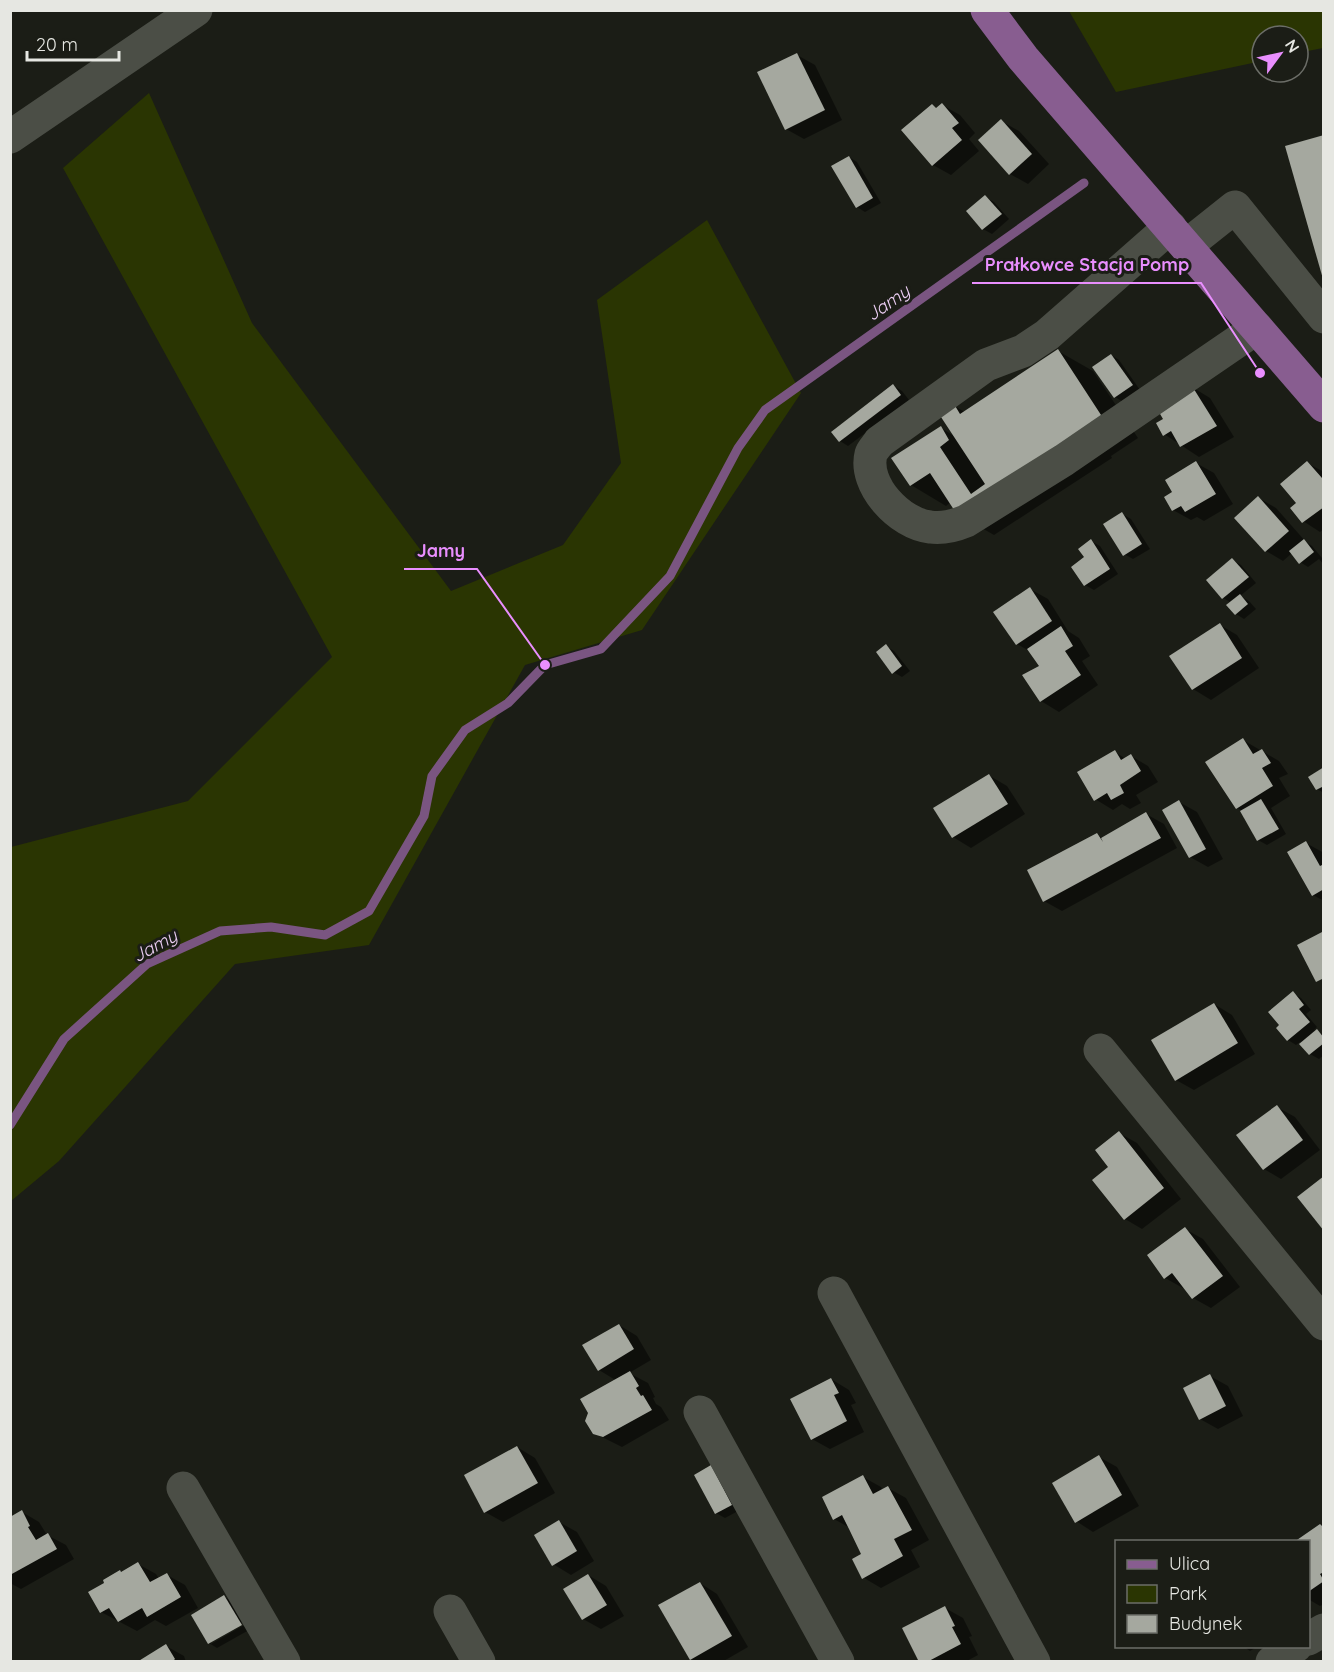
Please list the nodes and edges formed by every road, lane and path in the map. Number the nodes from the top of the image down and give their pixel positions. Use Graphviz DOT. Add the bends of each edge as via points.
graph roads {
  1 [pos="196,10"];
  2 [pos="987,10"];
  3 [pos="10,137"];
  4 [pos="1178,236"];
  5 [pos="1323,318"];
  6 [pos="1257,328"];
  7 [pos="1323,406"];
  8 [pos="1100,1050"];
  9 [pos="834,1293"];
  10 [pos="1323,1324"];
  11 [pos="700,1412"];
  12 [pos="183,1488"];
  13 [pos="450,1611"];
  14 [pos="1323,1630"];
  15 [pos="1310,1638"];
  16 [pos="1294,1648"];
  17 [pos="284,1662"];
  18 [pos="479,1662"];
  19 [pos="838,1662"];
  20 [pos="1034,1662"];
  21 [pos="1272,1662"];
  1 -- 3 [label="street"];
  2 -- 4 [label="main road" via="1023,58"];
  4 -- 5 [label="street" via="1235,207"];
  4 -- 6 [label="main road"];
  4 -- 6 [label="street" via="1047,335 1023,351 986,365 879,442 871,452 870,474 879,493 906,518 928,527 952,527 1064,460"];
  6 -- 7 [label="main road"];
  8 -- 10 [label="street"];
  9 -- 20 [label="street"];
  11 -- 19 [label="street"];
  12 -- 17 [label="street"];
  13 -- 18 [label="street"];
  14 -- 15 [label="street"];
  16 -- 21 [label="street"];
}
